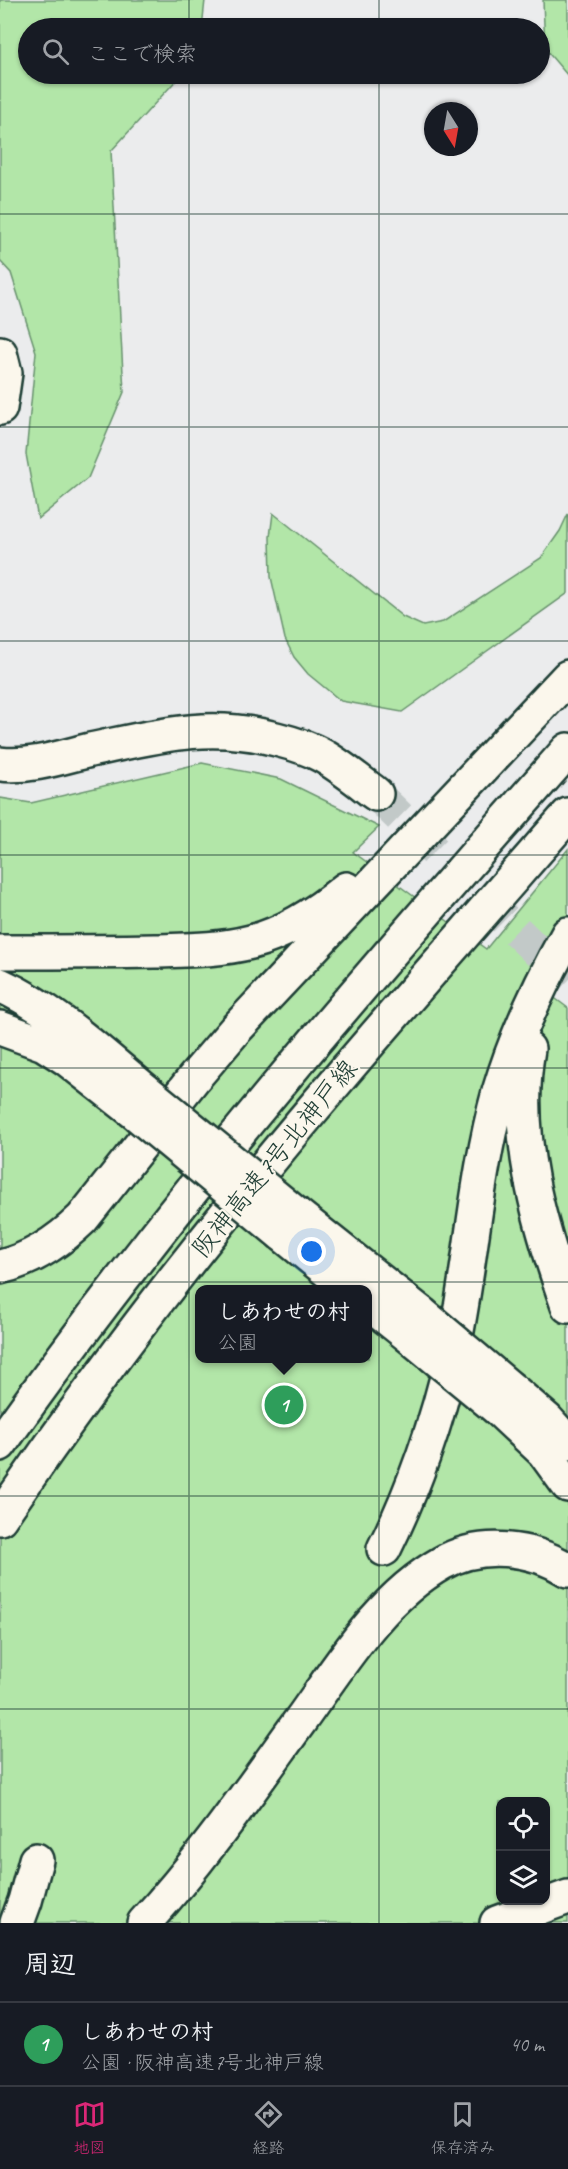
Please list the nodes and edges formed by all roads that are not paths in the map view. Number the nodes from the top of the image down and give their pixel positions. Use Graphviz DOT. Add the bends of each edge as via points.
graph roads {
  1 [pos="0,353"];
  2 [pos="0,408"];
  3 [pos="568,677"];
  4 [pos="524,724"];
  5 [pos="568,750"];
  6 [pos="0,764"];
  7 [pos="376,794"];
  8 [pos="568,815"];
  9 [pos="568,934"];
  10 [pos="0,952"];
  11 [pos="543,983"];
  12 [pos="0,985"];
  13 [pos="0,1028"];
  14 [pos="139,1100"];
  15 [pos="289,1224"];
  16 [pos="0,1268"];
  17 [pos="346,1285"];
  18 [pos="365,1285"];
  19 [pos="372,1291"];
  20 [pos="372,1305"];
  21 [pos="568,1306"];
  22 [pos="415,1325"];
  23 [pos="504,1398"];
  24 [pos="568,1443"];
  25 [pos="0,1444"];
  26 [pos="568,1485"];
  27 [pos="0,1518"];
  28 [pos="384,1549"];
  29 [pos="568,1570"];
  30 [pos="36,1860"];
  31 [pos="568,1898"];
  32 [pos="17,1923"];
  33 [pos="144,1923"];
  34 [pos="497,1923"];
  1 -- 2 [label="main road" via="4,373"];
  3 -- 4 [label="main road"];
  4 -- 10 [label="main road" via="330,902 272,935 198,950"];
  4 -- 16 [label="main road" via="235,1030 82,1219 46,1248"];
  5 -- 25 [label="main road, 阪神高速7号北神戸線" via="407,932 233,1139 143,1251"];
  6 -- 7 [label="main road" via="38,762 188,730 224,729 290,742 321,755"];
  8 -- 27 [label="main road, 阪神高速7号北神戸線" via="251,1185 104,1372"];
  9 -- 11 [label="main road"];
  11 -- 21 [label="main road" via="524,1072 525,1136 537,1203"];
  11 -- 28 [label="main road" via="511,1055 490,1129 449,1368 411,1487"];
  12 -- 14 [label="main road" via="56,1017"];
  13 -- 14 [label="main road" via="44,1044"];
  14 -- 15 [label="main road, bridge"];
  15 -- 17 [label="main road"];
  15 -- 18 [label="main road"];
  19 -- 22 [label="main road"];
  20 -- 22 [label="main road"];
  22 -- 23 [label="main road, bridge"];
  23 -- 24 [label="main road" via="547,1420"];
  23 -- 26 [label="main road"];
  29 -- 33 [label="main road" via="529,1553 486,1549 444,1561 404,1590 341,1664 206,1852"];
  30 -- 32 [label="main road"];
  31 -- 34 [label="main road"];
}
